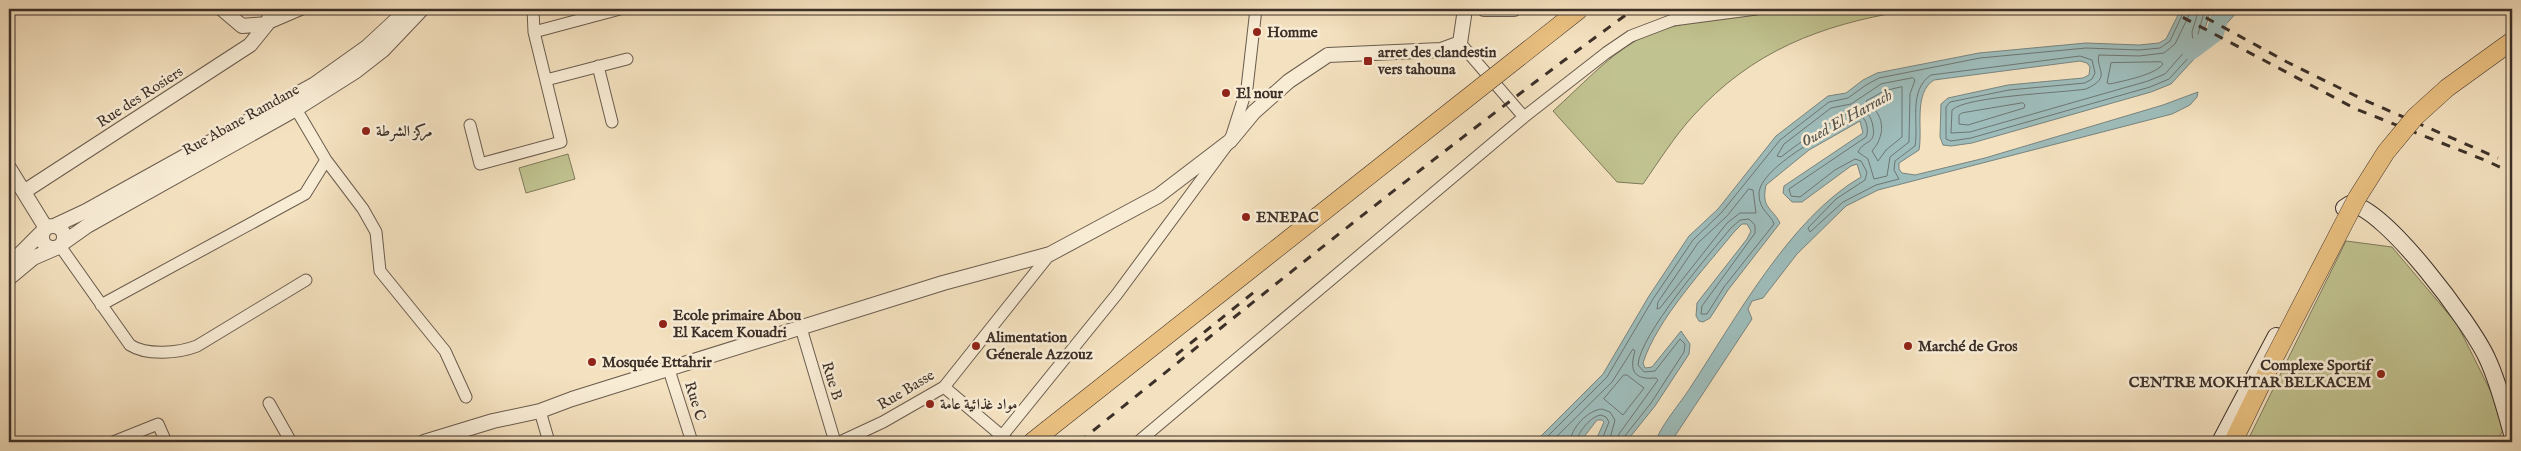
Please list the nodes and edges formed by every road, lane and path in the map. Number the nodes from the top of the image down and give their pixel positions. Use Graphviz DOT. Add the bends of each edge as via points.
graph roads {
  1 [pos="222,9"];
  2 [pos="269,9"];
  3 [pos="302,9"];
  4 [pos="408,9"];
  5 [pos="422,9"];
  6 [pos="533,9"];
  7 [pos="620,9"];
  8 [pos="1256,9"];
  9 [pos="1465,9"];
  10 [pos="1484,9"];
  11 [pos="1514,9"];
  12 [pos="1580,9"];
  13 [pos="1756,9"];
  14 [pos="267,24"];
  15 [pos="534,32"];
  16 [pos="2512,41"];
  17 [pos="1460,43"];
  18 [pos="627,59"];
  19 [pos="598,66"];
  20 [pos="546,80"];
  21 [pos="296,109"];
  22 [pos="1524,116"];
  23 [pos="612,122"];
  24 [pos="470,125"];
  25 [pos="1230,141"];
  26 [pos="326,160"];
  27 [pos="9,168"];
  28 [pos="24,191"];
  29 [pos="48,228"];
  30 [pos="60,246"];
  31 [pos="1050,254"];
  32 [pos="9,264"];
  33 [pos="9,278"];
  34 [pos="306,280"];
  35 [pos="101,305"];
  36 [pos="801,328"];
  37 [pos="669,370"];
  38 [pos="944,387"];
  39 [pos="466,397"];
  40 [pos="270,403"];
  41 [pos="540,411"];
  42 [pos="2512,434"];
  43 [pos="1001,440"];
  44 [pos="113,442"];
  45 [pos="166,442"];
  46 [pos="290,442"];
  47 [pos="424,442"];
  48 [pos="550,442"];
  49 [pos="692,442"];
  50 [pos="835,442"];
  51 [pos="840,442"];
  52 [pos="1032,442"];
  53 [pos="1138,442"];
  54 [pos="2220,442"];
  55 [pos="2233,442"];
  1 -- 14 [label="street" via="242,26"];
  2 -- 14 [label="street"];
  3 -- 14 [label="street"];
  4 -- 29 [label="street" via="367,47 314,84 86,211"];
  5 -- 21 [label="street, Rue Abane Ramdane" via="383,50"];
  6 -- 15 [label="street"];
  7 -- 15 [label="street"];
  8 -- 25 [label="street" via="1247,88"];
  9 -- 17 [label="street"];
  10 -- 11 [label="street"];
  12 -- 52 [label="main road, bridge"];
  13 -- 22 [label="street" via="1694,16 1653,26 1606,53"];
  14 -- 28 [label="street, Rue des Rosiers" via="250,45"];
  15 -- 20 [label="street"];
  16 -- 55 [label="main road, bridge" via="2446,88 2415,117 2386,152 2357,198"];
  17 -- 22 [label="street"];
  17 -- 25 [label="street" via="1441,50 1328,55 1289,80 1254,112"];
  18 -- 19 [label="street"];
  19 -- 20 [label="street"];
  19 -- 23 [label="street"];
  20 -- 24 [label="street" via="561,142 480,164"];
  21 -- 26 [label="street"];
  21 -- 30 [label="street, Rue Abane Ramdane" via="86,226"];
  22 -- 53 [label="street"];
  25 -- 31 [label="street" via="1158,196"];
  25 -- 43 [label="street" via="1117,294"];
  26 -- 35 [label="street" via="305,194"];
  26 -- 39 [label="street" via="376,232 380,271 445,351"];
  27 -- 28 [label="street"];
  28 -- 29 [label="street"];
  29 -- 30 [label="street" via="64,232"];
  29 -- 30 [label="street" via="42,239 45,245"];
  29 -- 32 [label="street"];
  30 -- 33 [label="street, Rue Abane Ramdane" via="33,258"];
  30 -- 35 [label="street"];
  31 -- 36 [label="street" via="943,283"];
  31 -- 38 [label="street, Rue Basse"];
  34 -- 35 [label="street" via="197,346 178,352 137,349"];
  36 -- 37 [label="street"];
  36 -- 50 [label="street, Rue B"];
  37 -- 41 [label="street"];
  37 -- 49 [label="street, Rue C"];
  38 -- 43 [label="street"];
  38 -- 51 [label="street, Rue Basse"];
  40 -- 46 [label="street"];
  41 -- 47 [label="street"];
  41 -- 48 [label="street"];
  42 -- 54 [label="main road" via="2487,358 2460,315 2397,236 2375,216 2354,204 2344,207"];
  44 -- 45 [label="street" via="158,424"];
}
